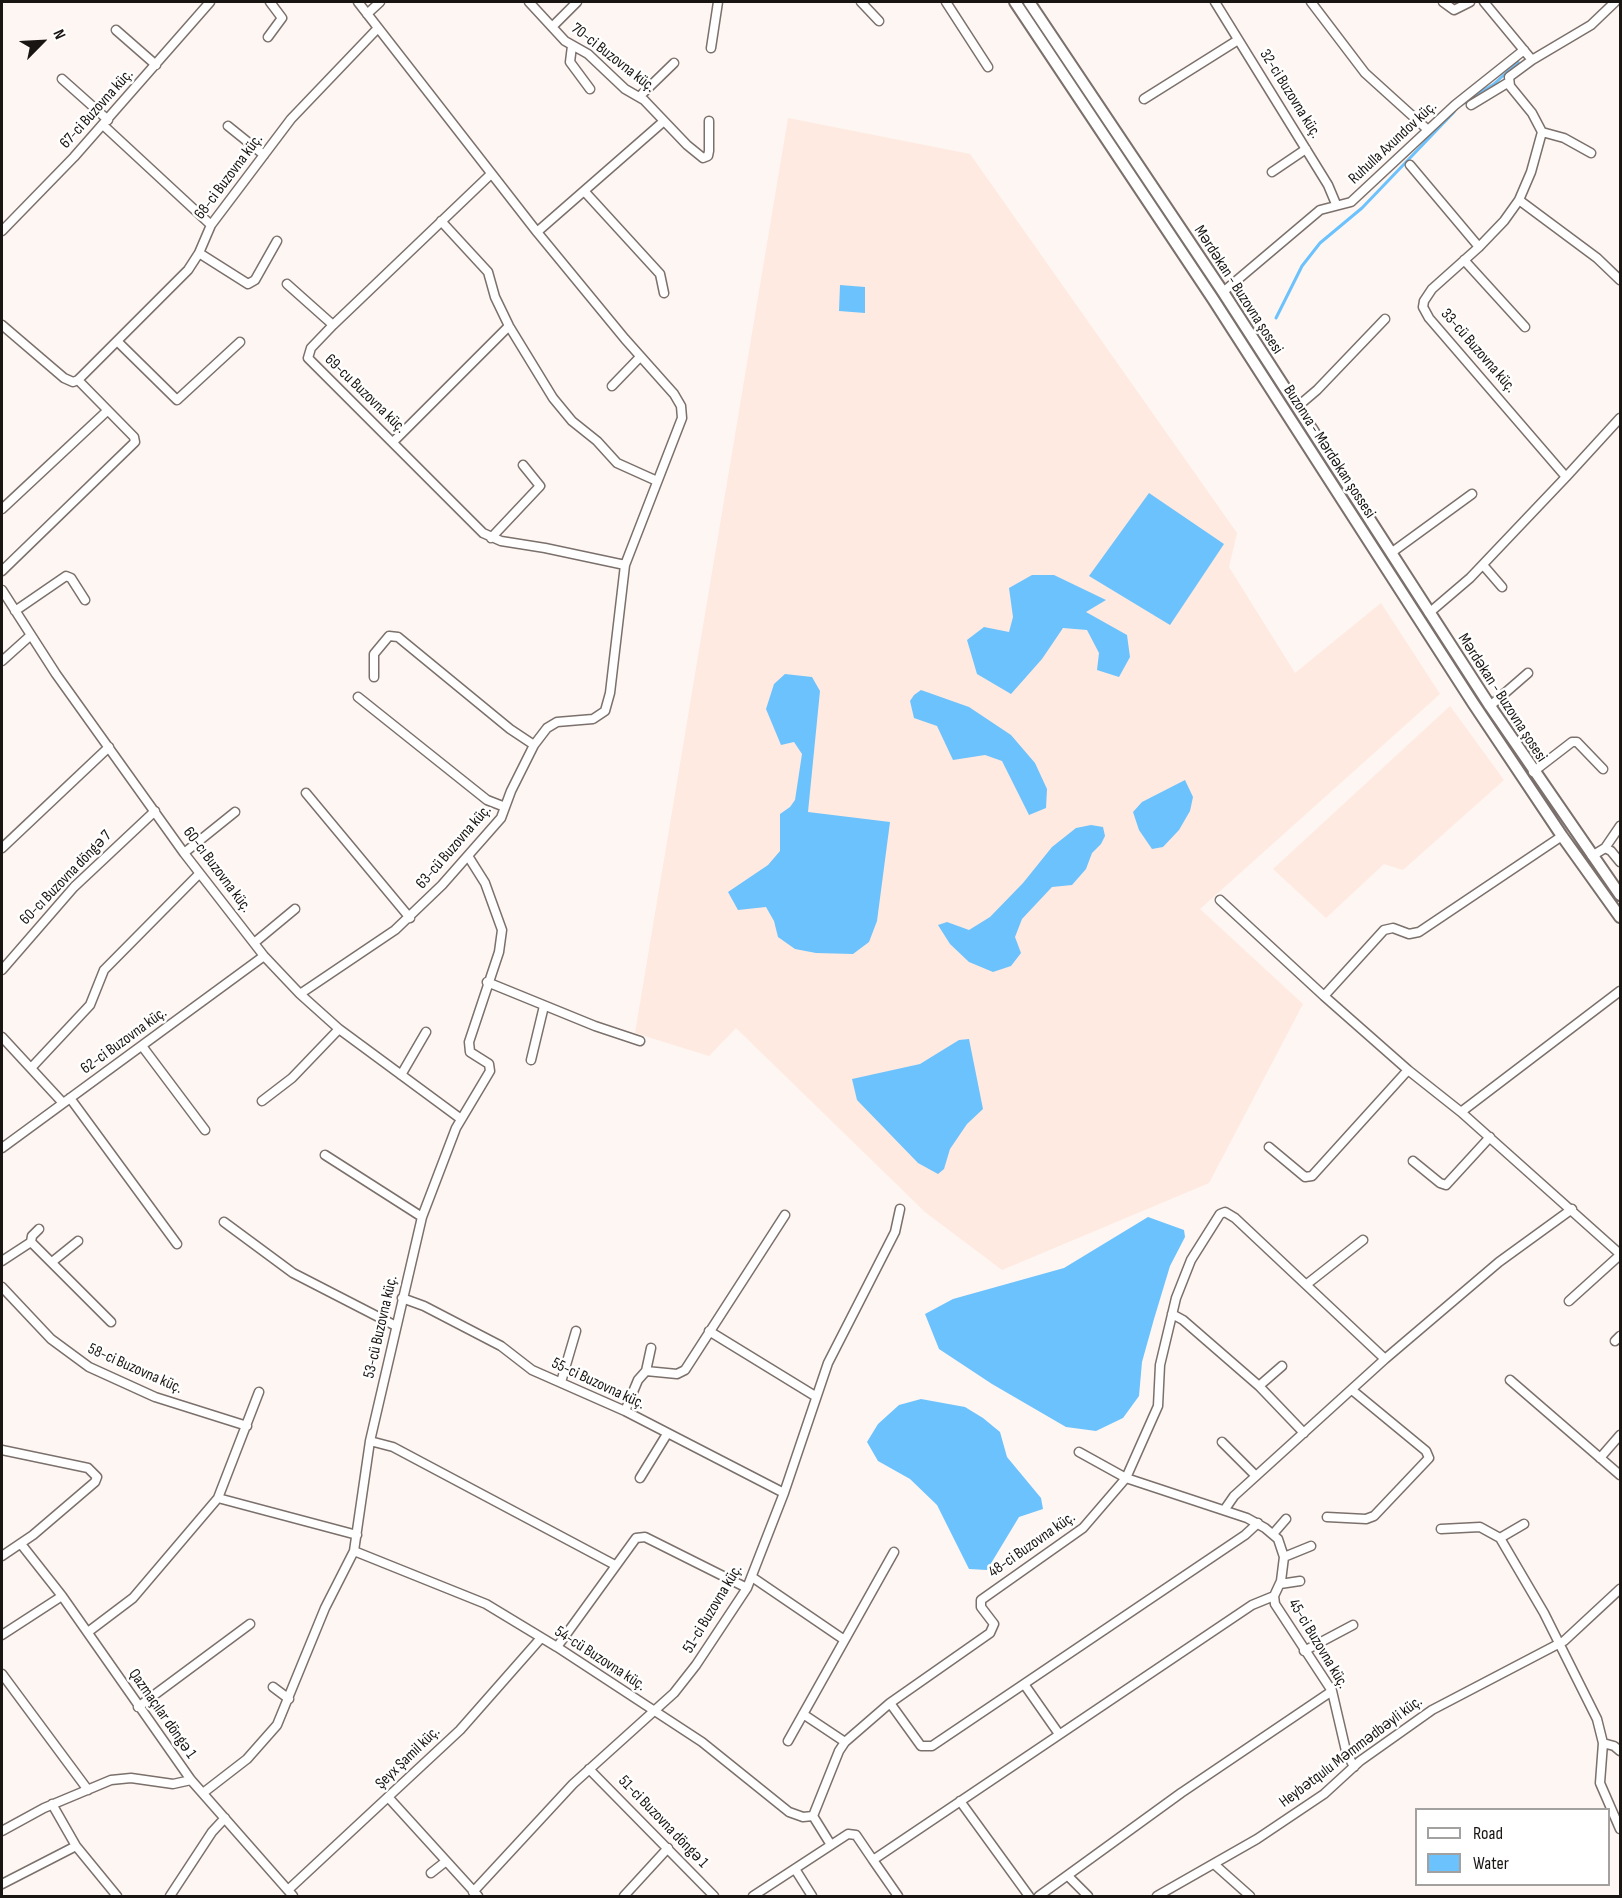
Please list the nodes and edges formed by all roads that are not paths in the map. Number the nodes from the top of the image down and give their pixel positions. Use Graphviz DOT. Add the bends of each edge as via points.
graph roads {
  1 [pos="210,2"];
  2 [pos="270,2"];
  3 [pos="358,2"];
  4 [pos="380,2"];
  5 [pos="529,2"];
  6 [pos="577,2"];
  7 [pos="718,2"];
  8 [pos="861,2"];
  9 [pos="946,2"];
  10 [pos="1015,2"];
  11 [pos="1029,2"];
  12 [pos="1215,2"];
  13 [pos="1311,2"];
  14 [pos="1443,2"];
  15 [pos="1470,2"];
  16 [pos="1484,2"];
  17 [pos="1615,2"];
  18 [pos="367,14"];
  19 [pos="879,21"];
  20 [pos="552,27"];
  21 [pos="378,28"];
  22 [pos="116,30"];
  23 [pos="268,37"];
  24 [pos="1238,40"];
  25 [pos="572,46"];
  26 [pos="711,48"];
  27 [pos="1524,50"];
  28 [pos="1532,60"];
  29 [pos="674,63"];
  30 [pos="156,65"];
  31 [pos="988,67"];
  32 [pos="62,79"];
  33 [pos="1509,82"];
  34 [pos="590,89"];
  35 [pos="639,97"];
  36 [pos="1144,99"];
  37 [pos="1471,105"];
  38 [pos="664,121"];
  39 [pos="710,121"];
  40 [pos="105,122"];
  41 [pos="228,126"];
  42 [pos="1428,130"];
  43 [pos="1542,132"];
  44 [pos="1306,149"];
  45 [pos="1591,153"];
  46 [pos="264,155"];
  47 [pos="1410,165"];
  48 [pos="1272,172"];
  49 [pos="491,174"];
  50 [pos="585,192"];
  51 [pos="1519,200"];
  52 [pos="1336,204"];
  53 [pos="441,221"];
  54 [pos="211,225"];
  55 [pos="2,231"];
  56 [pos="537,232"];
  57 [pos="277,241"];
  58 [pos="1479,247"];
  59 [pos="199,253"];
  60 [pos="1464,260"];
  61 [pos="1620,280"];
  62 [pos="287,284"];
  63 [pos="1223,292"];
  64 [pos="664,293"];
  65 [pos="1384,319"];
  66 [pos="2,325"];
  67 [pos="333,325"];
  68 [pos="509,326"];
  69 [pos="1525,327"];
  70 [pos="117,341"];
  71 [pos="240,342"];
  72 [pos="640,357"];
  73 [pos="78,380"];
  74 [pos="612,386"];
  75 [pos="1297,407"];
  76 [pos="107,411"];
  77 [pos="1620,418"];
  78 [pos="393,442"];
  79 [pos="523,465"];
  80 [pos="1566,477"];
  81 [pos="657,481"];
  82 [pos="1472,494"];
  83 [pos="2,509"];
  84 [pos="491,538"];
  85 [pos="1391,553"];
  86 [pos="625,565"];
  87 [pos="1483,565"];
  88 [pos="2,571"];
  89 [pos="1502,587"];
  90 [pos="2,590"];
  91 [pos="85,600"];
  92 [pos="15,611"];
  93 [pos="1429,613"];
  94 [pos="31,635"];
  95 [pos="2,661"];
  96 [pos="1527,673"];
  97 [pos="374,677"];
  98 [pos="358,697"];
  99 [pos="1490,706"];
  100 [pos="534,745"];
  101 [pos="109,747"];
  102 [pos="1603,769"];
  103 [pos="1533,771"];
  104 [pos="306,793"];
  105 [pos="506,807"];
  106 [pos="155,811"];
  107 [pos="235,812"];
  108 [pos="1620,826"];
  109 [pos="1562,836"];
  110 [pos="2,848"];
  111 [pos="1605,848"];
  112 [pos="184,853"];
  113 [pos="468,856"];
  114 [pos="1592,856"];
  115 [pos="1620,862"];
  116 [pos="199,874"];
  117 [pos="1620,895"];
  118 [pos="1220,900"];
  119 [pos="295,909"];
  120 [pos="1620,916"];
  121 [pos="410,918"];
  122 [pos="254,943"];
  123 [pos="264,956"];
  124 [pos="2,970"];
  125 [pos="487,982"];
  126 [pos="1620,991"];
  127 [pos="300,994"];
  128 [pos="1324,996"];
  129 [pos="544,1006"];
  130 [pos="339,1029"];
  131 [pos="426,1032"];
  132 [pos="2,1037"];
  133 [pos="640,1041"];
  134 [pos="142,1046"];
  135 [pos="531,1060"];
  136 [pos="32,1067"];
  137 [pos="1408,1070"];
  138 [pos="401,1074"];
  139 [pos="67,1101"];
  140 [pos="262,1101"];
  141 [pos="1461,1112"];
  142 [pos="461,1119"];
  143 [pos="205,1130"];
  144 [pos="1490,1137"];
  145 [pos="1269,1147"];
  146 [pos="2,1148"];
  147 [pos="325,1155"];
  148 [pos="1413,1161"];
  149 [pos="900,1209"];
  150 [pos="1572,1209"];
  151 [pos="785,1215"];
  152 [pos="422,1216"];
  153 [pos="224,1222"];
  154 [pos="39,1229"];
  155 [pos="1363,1240"];
  156 [pos="78,1241"];
  157 [pos="31,1242"];
  158 [pos="177,1244"];
  159 [pos="1620,1254"];
  160 [pos="2,1261"];
  161 [pos="52,1262"];
  162 [pos="1307,1284"];
  163 [pos="2,1287"];
  164 [pos="402,1298"];
  165 [pos="1569,1301"];
  166 [pos="1172,1314"];
  167 [pos="111,1322"];
  168 [pos="396,1326"];
  169 [pos="576,1331"];
  170 [pos="709,1331"];
  171 [pos="651,1348"];
  172 [pos="1385,1359"];
  173 [pos="1281,1366"];
  174 [pos="646,1371"];
  175 [pos="1510,1380"];
  176 [pos="561,1382"];
  177 [pos="1258,1386"];
  178 [pos="1352,1390"];
  179 [pos="259,1392"];
  180 [pos="815,1396"];
  181 [pos="626,1411"];
  182 [pos="247,1426"];
  183 [pos="1304,1433"];
  184 [pos="667,1434"];
  185 [pos="1620,1435"];
  186 [pos="370,1441"];
  187 [pos="1222,1442"];
  188 [pos="2,1450"];
  189 [pos="1079,1452"];
  190 [pos="1600,1458"];
  191 [pos="1620,1475"];
  192 [pos="1256,1476"];
  193 [pos="640,1478"];
  194 [pos="1125,1478"];
  195 [pos="784,1493"];
  196 [pos="218,1498"];
  197 [pos="1225,1509"];
  198 [pos="1327,1517"];
  199 [pos="1286,1519"];
  200 [pos="1258,1523"];
  201 [pos="1524,1524"];
  202 [pos="1441,1529"];
  203 [pos="1273,1534"];
  204 [pos="357,1535"];
  205 [pos="1500,1538"];
  206 [pos="21,1544"];
  207 [pos="1311,1546"];
  208 [pos="354,1551"];
  209 [pos="894,1552"];
  210 [pos="2,1556"];
  211 [pos="1284,1557"];
  212 [pos="615,1565"];
  213 [pos="752,1577"];
  214 [pos="1300,1581"];
  215 [pos="1280,1584"];
  216 [pos="747,1588"];
  217 [pos="1620,1589"];
  218 [pos="62,1596"];
  219 [pos="1274,1596"];
  220 [pos="250,1624"];
  221 [pos="1353,1625"];
  222 [pos="88,1632"];
  223 [pos="2,1635"];
  224 [pos="541,1638"];
  225 [pos="843,1639"];
  226 [pos="1558,1644"];
  227 [pos="557,1647"];
  228 [pos="1304,1651"];
  229 [pos="2,1674"];
  230 [pos="1024,1684"];
  231 [pos="273,1687"];
  232 [pos="1332,1691"];
  233 [pos="289,1699"];
  234 [pos="890,1703"];
  235 [pos="138,1707"];
  236 [pos="654,1712"];
  237 [pos="803,1714"];
  238 [pos="1059,1734"];
  239 [pos="788,1742"];
  240 [pos="845,1742"];
  241 [pos="1603,1743"];
  242 [pos="1620,1751"];
  243 [pos="1353,1767"];
  244 [pos="590,1769"];
  245 [pos="191,1780"];
  246 [pos="88,1790"];
  247 [pos="203,1793"];
  248 [pos="388,1797"];
  249 [pos="960,1801"];
  250 [pos="52,1804"];
  251 [pos="813,1816"];
  252 [pos="225,1818"];
  253 [pos="1620,1829"];
  254 [pos="2,1831"];
  255 [pos="831,1845"];
  256 [pos="76,1846"];
  257 [pos="668,1848"];
  258 [pos="873,1860"];
  259 [pos="445,1862"];
  260 [pos="1214,1864"];
  261 [pos="795,1869"];
  262 [pos="431,1873"];
  263 [pos="1068,1876"];
  264 [pos="2,1884"];
  265 [pos="290,1893"];
  266 [pos="475,1894"];
  267 [pos="117,1896"];
  268 [pos="170,1896"];
  269 [pos="624,1896"];
  270 [pos="714,1896"];
  271 [pos="753,1896"];
  272 [pos="812,1896"];
  273 [pos="898,1896"];
  274 [pos="1029,1896"];
  275 [pos="1039,1896"];
  276 [pos="1088,1896"];
  277 [pos="1156,1896"];
  278 [pos="1250,1896"];
  1 -- 30 [label="street, 67-ci Buzovna küç."];
  2 -- 23 [label="street" via="282,18"];
  3 -- 18 [label="street"];
  4 -- 18 [label="street"];
  5 -- 20 [label="street, 70-ci Buzovna küç."];
  6 -- 20 [label="street"];
  7 -- 26 [label="street"];
  8 -- 19 [label="street"];
  9 -- 31 [label="street"];
  10 -- 109 [label="main road, Buzonva - Mərdəkan şossesi" via="1214,299"];
  11 -- 63 [label="main road, Mərdəkan - Buzovna şosesi"];
  12 -- 24 [label="street, 32-ci Buzovna küç."];
  13 -- 42 [label="street" via="1365,73"];
  14 -- 15 [label="street" via="1454,10"];
  16 -- 27 [label="street"];
  17 -- 28 [label="street" via="1591,26"];
  18 -- 21 [label="street"];
  20 -- 25 [label="street, 70-ci Buzovna küç."];
  21 -- 46 [label="street, 68-ci Buzovna küç." via="311,97"];
  21 -- 49 [label="street"];
  22 -- 30 [label="street"];
  24 -- 36 [label="street"];
  24 -- 44 [label="street, 32-ci Buzovna küç."];
  25 -- 34 [label="street" via="570,62"];
  25 -- 35 [label="street, 70-ci Buzovna küç." via="588,54"];
  27 -- 28 [label="street"];
  27 -- 42 [label="street, Ruhulla Axundov küç."];
  28 -- 33 [label="street" via="1512,74"];
  29 -- 35 [label="street"];
  30 -- 40 [label="street, 67-ci Buzovna küç."];
  32 -- 40 [label="street"];
  33 -- 37 [label="street"];
  33 -- 43 [label="street"];
  35 -- 38 [label="street, 70-ci Buzovna küç."];
  38 -- 39 [label="street, 70-ci Buzovna küç." via="703,158 709,151"];
  38 -- 50 [label="street"];
  40 -- 54 [label="street"];
  40 -- 55 [label="street, 67-ci Buzovna küç."];
  41 -- 46 [label="street"];
  42 -- 52 [label="street, Ruhulla Axundov küç." via="1351,202"];
  43 -- 45 [label="street" via="1564,138"];
  43 -- 51 [label="street, 33-cü Buzovna küç."];
  44 -- 48 [label="street"];
  44 -- 52 [label="street, 32-ci Buzovna küç."];
  46 -- 54 [label="street, 68-ci Buzovna küç."];
  47 -- 58 [label="street"];
  49 -- 53 [label="street, 69-cu Buzovna küç."];
  49 -- 56 [label="street"];
  50 -- 56 [label="street"];
  50 -- 64 [label="street" via="660,274"];
  51 -- 58 [label="street, 33-cü Buzovna küç."];
  51 -- 61 [label="street"];
  52 -- 63 [label="street, Ruhulla Axundov küç." via="1320,210"];
  53 -- 67 [label="street, 69-cu Buzovna küç."];
  53 -- 68 [label="street" via="488,272"];
  54 -- 59 [label="street, 68-ci Buzovna küç."];
  56 -- 72 [label="street"];
  57 -- 59 [label="street" via="255,280 248,284"];
  58 -- 60 [label="street, 33-cü Buzovna küç."];
  59 -- 70 [label="street, 68-ci Buzovna küç." via="182,276"];
  60 -- 69 [label="street"];
  60 -- 80 [label="street, 33-cü Buzovna küç." via="1426,295 1425,312"];
  62 -- 67 [label="street"];
  63 -- 75 [label="main road, Mərdəkan - Buzovna şosesi"];
  65 -- 75 [label="street"];
  66 -- 73 [label="street" via="64,378"];
  67 -- 78 [label="street, 69-cu Buzovna küç." via="311,348 308,358"];
  68 -- 78 [label="street"];
  68 -- 81 [label="street" via="553,398 572,421 616,463"];
  70 -- 71 [label="street" via="177,400"];
  70 -- 73 [label="street, 68-ci Buzovna küç."];
  72 -- 74 [label="street"];
  72 -- 81 [label="street" via="674,394 682,412 678,434"];
  73 -- 76 [label="street"];
  75 -- 85 [label="main road, Mərdəkan - Buzovna şosesi"];
  76 -- 83 [label="street"];
  76 -- 88 [label="street" via="134,437 133,446"];
  77 -- 80 [label="street"];
  78 -- 84 [label="street, 69-cu Buzovna küç." via="475,527"];
  79 -- 84 [label="street" via="540,486"];
  80 -- 87 [label="street"];
  81 -- 86 [label="street"];
  82 -- 85 [label="street"];
  84 -- 86 [label="street, 69-cu Buzovna küç."];
  85 -- 93 [label="main road, Mərdəkan - Buzovna şosesi"];
  86 -- 100 [label="street, 63-cü Buzovna küç." via="605,711 593,719 552,725"];
  87 -- 89 [label="street"];
  87 -- 93 [label="street"];
  90 -- 92 [label="street, 60-cı Buzovna küç."];
  91 -- 92 [label="street" via="66,576"];
  92 -- 94 [label="street, 60-cı Buzovna küç."];
  93 -- 99 [label="main road, Mərdəkan - Buzovna şosesi"];
  94 -- 95 [label="street"];
  94 -- 101 [label="street, 60-cı Buzovna küç."];
  96 -- 99 [label="street"];
  97 -- 100 [label="street" via="374,654 389,636 398,637"];
  98 -- 105 [label="street" via="487,800"];
  99 -- 103 [label="main road, Mərdəkan - Buzovna şosesi"];
  100 -- 105 [label="street, 63-cü Buzovna küç."];
  101 -- 106 [label="street, 60-cı Buzovna küç."];
  101 -- 110 [label="street"];
  102 -- 103 [label="street" via="1572,742"];
  103 -- 114 [label="main road, Mərdəkan - Buzovna şosesi"];
  104 -- 121 [label="street"];
  105 -- 113 [label="street, 63-cü Buzovna küç."];
  106 -- 112 [label="street, 60-cı Buzovna küç."];
  106 -- 124 [label="street, 60-cı Buzovna döngə 7" via="74,886"];
  107 -- 112 [label="street"];
  108 -- 111 [label="street"];
  109 -- 120 [label="main road, Buzonva - Mərdəkan şossesi"];
  109 -- 128 [label="street" via="1419,932 1384,930"];
  111 -- 114 [label="street"];
  111 -- 115 [label="street"];
  112 -- 116 [label="street, 60-cı Buzovna küç."];
  113 -- 121 [label="street, 63-cü Buzovna küç."];
  113 -- 125 [label="street, 53-cü Buzovna küç." via="485,883 502,930 499,952"];
  114 -- 117 [label="main road, Mərdəkan - Buzovna şosesi"];
  116 -- 122 [label="street, 60-cı Buzovna küç."];
  116 -- 136 [label="street" via="104,970 90,1005"];
  118 -- 128 [label="street"];
  119 -- 122 [label="street"];
  121 -- 127 [label="street, 63-cü Buzovna küç."];
  122 -- 123 [label="street, 60-cı Buzovna küç."];
  123 -- 127 [label="street, 60-cı Buzovna küç."];
  123 -- 134 [label="street, 62-ci Buzovna küç."];
  125 -- 129 [label="street"];
  125 -- 142 [label="street, 53-cü Buzovna küç." via="468,1046 472,1055 489,1064 490,1071"];
  126 -- 141 [label="street"];
  127 -- 130 [label="street, 60-cı Buzovna küç."];
  128 -- 137 [label="street"];
  129 -- 133 [label="street"];
  129 -- 135 [label="street"];
  130 -- 138 [label="street, 60-cı Buzovna küç."];
  130 -- 140 [label="street" via="292,1078"];
  131 -- 138 [label="street"];
  132 -- 136 [label="street"];
  134 -- 139 [label="street, 62-ci Buzovna küç."];
  134 -- 143 [label="street"];
  136 -- 139 [label="street"];
  137 -- 141 [label="street"];
  137 -- 145 [label="street" via="1312,1176 1305,1177"];
  138 -- 142 [label="street, 60-cı Buzovna küç."];
  139 -- 146 [label="street, 62-ci Buzovna küç."];
  139 -- 158 [label="street"];
  141 -- 144 [label="street"];
  142 -- 152 [label="street, 53-cü Buzovna küç."];
  144 -- 148 [label="street" via="1446,1185"];
  144 -- 150 [label="street"];
  147 -- 152 [label="street"];
  149 -- 180 [label="street, 51-ci Buzovna küç." via="895,1233 840,1337"];
  150 -- 159 [label="street"];
  150 -- 172 [label="street" via="1499,1262"];
  151 -- 170 [label="street"];
  152 -- 164 [label="street, 53-cü Buzovna küç."];
  153 -- 168 [label="street" via="294,1273"];
  154 -- 157 [label="street"];
  155 -- 162 [label="street"];
  156 -- 161 [label="street"];
  157 -- 160 [label="street"];
  157 -- 161 [label="street"];
  159 -- 165 [label="street"];
  161 -- 167 [label="street"];
  162 -- 166 [label="street, 48-ci Buzovna küç." via="1225,1212 1217,1217 1191,1260"];
  162 -- 172 [label="street, 48-ci Buzovna küç."];
  163 -- 182 [label="street, 58-ci Buzovna küç." via="51,1339 89,1366 171,1403"];
  164 -- 168 [label="street, 53-cü Buzovna küç."];
  164 -- 176 [label="street, 55-ci Buzovna küç." via="501,1346 526,1367"];
  166 -- 177 [label="street"];
  166 -- 194 [label="street, 48-ci Buzovna küç." via="1160,1365 1158,1406"];
  168 -- 186 [label="street, 53-cü Buzovna küç."];
  169 -- 176 [label="street"];
  170 -- 174 [label="street" via="681,1373"];
  170 -- 180 [label="street"];
  171 -- 174 [label="street"];
  172 -- 178 [label="street"];
  173 -- 177 [label="street"];
  174 -- 181 [label="street" via="638,1380"];
  175 -- 190 [label="street"];
  176 -- 181 [label="street, 55-ci Buzovna küç."];
  177 -- 183 [label="street"];
  178 -- 183 [label="street"];
  178 -- 198 [label="street" via="1429,1458 1374,1516"];
  179 -- 182 [label="street"];
  180 -- 195 [label="street, 51-ci Buzovna küç."];
  181 -- 184 [label="street, 55-ci Buzovna küç."];
  182 -- 196 [label="street"];
  183 -- 192 [label="street"];
  184 -- 193 [label="street"];
  184 -- 195 [label="street, 55-ci Buzovna küç."];
  185 -- 190 [label="street"];
  186 -- 204 [label="street, 53-cü Buzovna küç."];
  186 -- 212 [label="street" via="393,1447"];
  187 -- 192 [label="street"];
  188 -- 206 [label="street" via="88,1468 97,1477"];
  189 -- 194 [label="street"];
  190 -- 191 [label="street"];
  192 -- 197 [label="street"];
  194 -- 197 [label="street"];
  194 -- 234 [label="street, 48-ci Buzovna küç." via="1076,1534 981,1600 981,1607 994,1624 990,1633"];
  195 -- 213 [label="street, 51-ci Buzovna küç."];
  196 -- 204 [label="street"];
  196 -- 222 [label="street" via="133,1598"];
  197 -- 200 [label="street"];
  199 -- 203 [label="street"];
  200 -- 203 [label="street"];
  200 -- 230 [label="street"];
  201 -- 205 [label="street"];
  202 -- 205 [label="street" via="1480,1527"];
  203 -- 211 [label="street"];
  204 -- 208 [label="street, 53-cü Buzovna küç."];
  205 -- 226 [label="street"];
  206 -- 210 [label="street"];
  206 -- 218 [label="street, Qazmaçılar döngə 1"];
  207 -- 211 [label="street"];
  208 -- 224 [label="street, 54-cü Buzovna küç." via="469,1596"];
  208 -- 233 [label="street, 53-cü Buzovna küç." via="325,1608"];
  209 -- 225 [label="street"];
  211 -- 215 [label="street, 45-ci Buzovna küç."];
  212 -- 216 [label="street" via="633,1540 645,1537"];
  212 -- 227 [label="street"];
  213 -- 216 [label="street, 51-ci Buzovna küç."];
  213 -- 225 [label="street"];
  214 -- 215 [label="street"];
  215 -- 219 [label="street, 45-ci Buzovna küç."];
  216 -- 236 [label="street, 51-ci Buzovna küç." via="687,1678"];
  217 -- 226 [label="street, Heybətqulu Məmmədbəyli küç."];
  218 -- 222 [label="street, Qazmaçılar döngə 1"];
  218 -- 223 [label="street"];
  219 -- 228 [label="street, 45-ci Buzovna küç." via="1278,1610"];
  219 -- 238 [label="street" via="1252,1605"];
  220 -- 235 [label="street"];
  221 -- 228 [label="street"];
  222 -- 235 [label="street, Qazmaçılar döngə 1"];
  224 -- 227 [label="street, 54-cü Buzovna küç."];
  224 -- 248 [label="street, Şeyx Şamil küç." via="460,1730"];
  225 -- 237 [label="street"];
  226 -- 241 [label="street" via="1597,1719"];
  226 -- 243 [label="street, Heybətqulu Məmmədbəyli küç." via="1446,1702"];
  227 -- 236 [label="street, 54-cü Buzovna küç."];
  228 -- 232 [label="street, 45-ci Buzovna küç."];
  229 -- 246 [label="street"];
  230 -- 234 [label="street" via="926,1748"];
  230 -- 238 [label="street"];
  231 -- 233 [label="street"];
  232 -- 243 [label="street, 45-ci Buzovna küç."];
  232 -- 263 [label="street" via="1181,1793"];
  233 -- 247 [label="street, 53-cü Buzovna küç." via="269,1737"];
  234 -- 240 [label="street, 48-ci Buzovna küç."];
  235 -- 245 [label="street, Qazmaçılar döngə 1"];
  236 -- 244 [label="street, 51-ci Buzovna küç."];
  236 -- 251 [label="street, 54-cü Buzovna küç." via="702,1742 789,1812"];
  237 -- 239 [label="street"];
  237 -- 240 [label="street"];
  238 -- 249 [label="street"];
  240 -- 251 [label="street, 48-ci Buzovna küç."];
  241 -- 242 [label="street"];
  241 -- 253 [label="street" via="1600,1784"];
  243 -- 260 [label="street, Heybətqulu Məmmədbəyli küç." via="1324,1794"];
  244 -- 257 [label="street, 51-ci Buzovna döngə 1"];
  244 -- 266 [label="street, 51-ci Buzovna küç."];
  245 -- 246 [label="street" via="173,1784 120,1778"];
  245 -- 247 [label="street, Qazmaçılar döngə 1"];
  246 -- 250 [label="street"];
  247 -- 252 [label="street, Qazmaçılar döngə 1"];
  248 -- 259 [label="street"];
  248 -- 265 [label="street, Şeyx Şamil küç."];
  249 -- 258 [label="street"];
  249 -- 274 [label="street"];
  250 -- 254 [label="street"];
  250 -- 256 [label="street"];
  251 -- 255 [label="street"];
  252 -- 265 [label="street, Qazmaçılar döngə 1"];
  252 -- 268 [label="street"];
  255 -- 258 [label="street" via="852,1833"];
  255 -- 261 [label="street"];
  256 -- 264 [label="street"];
  256 -- 267 [label="street"];
  257 -- 269 [label="street"];
  257 -- 270 [label="street, 51-ci Buzovna döngə 1"];
  258 -- 273 [label="street"];
  259 -- 262 [label="street"];
  259 -- 266 [label="street"];
  260 -- 277 [label="street, Heybətqulu Məmmədbəyli küç."];
  260 -- 278 [label="street"];
  261 -- 271 [label="street"];
  261 -- 272 [label="street"];
  263 -- 275 [label="street"];
  263 -- 276 [label="street"];
}
